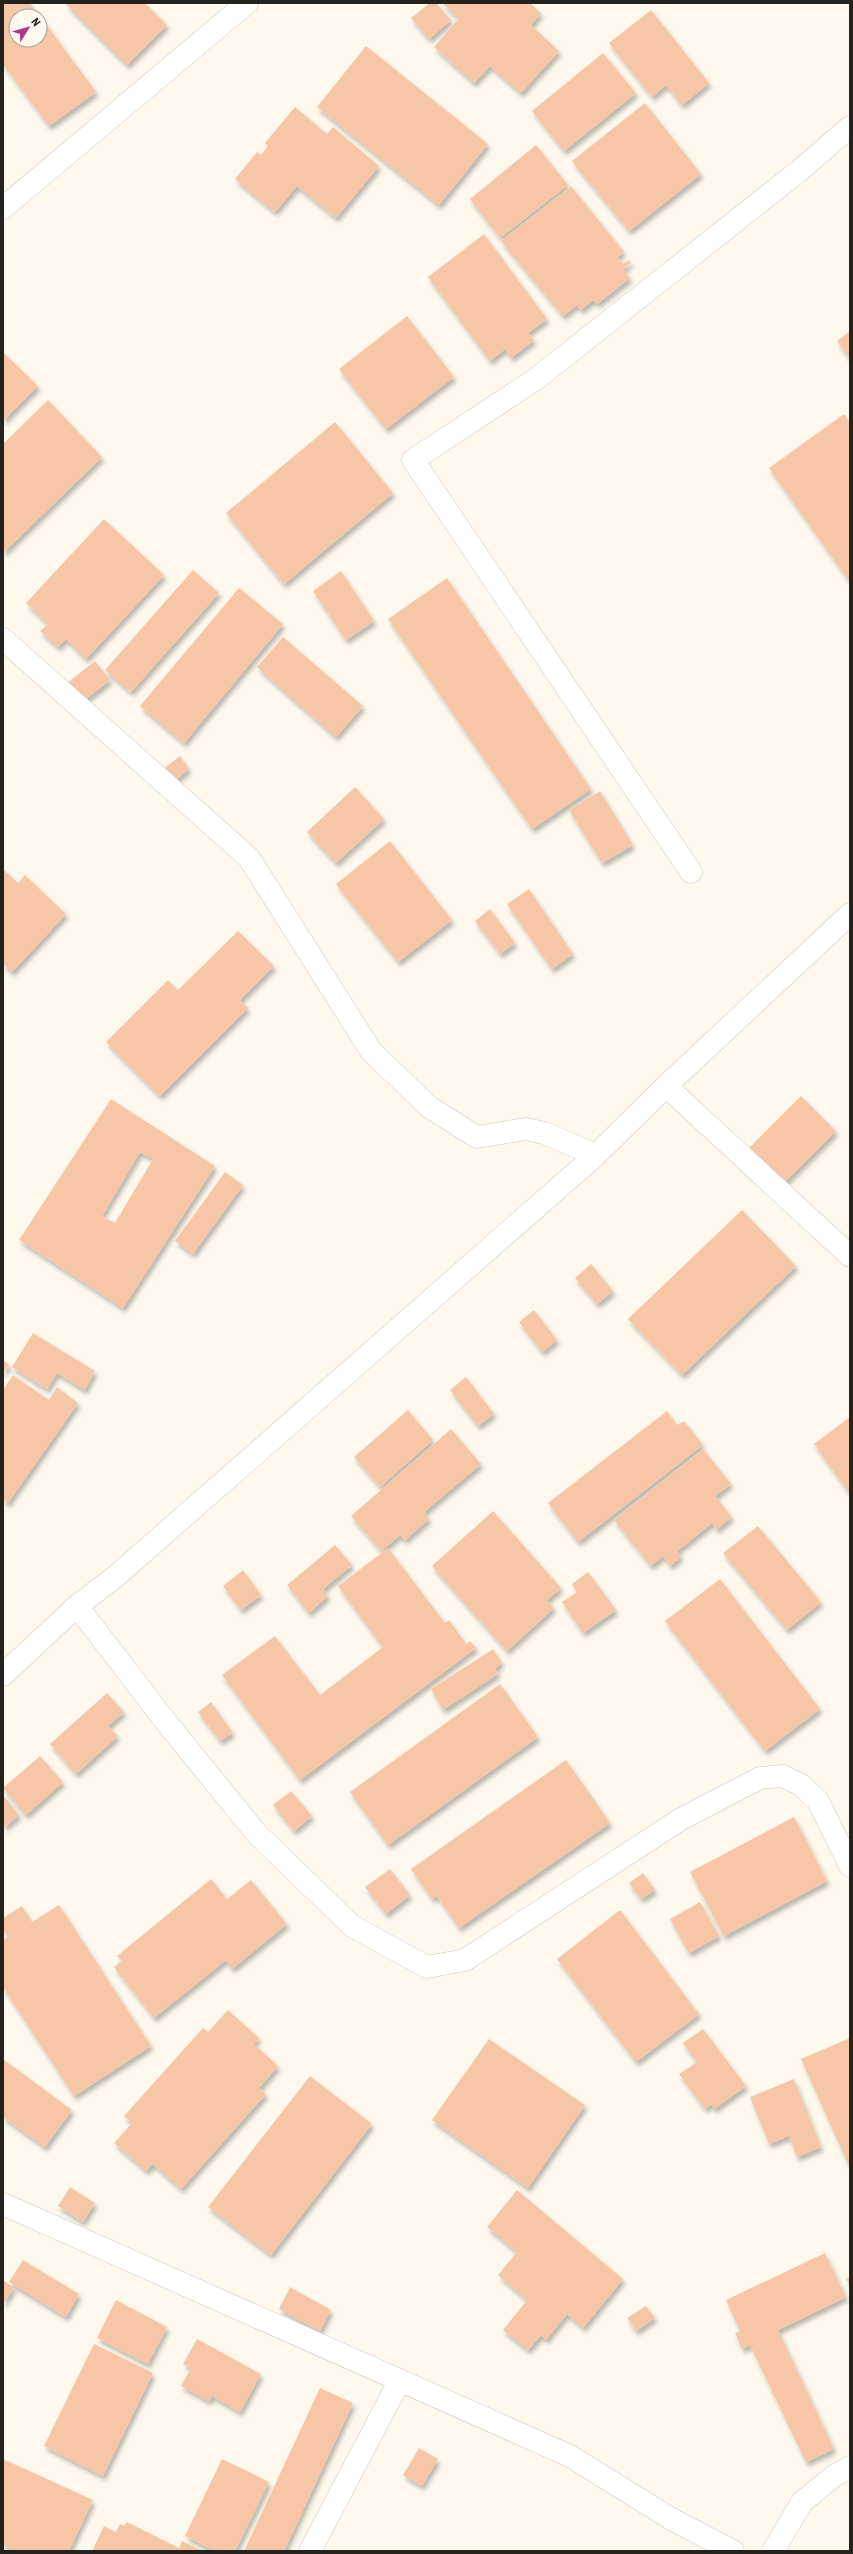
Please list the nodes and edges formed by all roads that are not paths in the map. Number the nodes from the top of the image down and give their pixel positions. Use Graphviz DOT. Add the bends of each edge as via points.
graph roads {
  1 [pos="246,3"];
  2 [pos="850,127"];
  3 [pos="3,208"];
  4 [pos="3,639"];
  5 [pos="690,872"];
  6 [pos="850,914"];
  7 [pos="666,1086"];
  8 [pos="596,1155"];
  9 [pos="850,1256"];
  10 [pos="77,1606"];
  11 [pos="3,1675"];
  12 [pos="850,1866"];
  13 [pos="3,2204"];
  14 [pos="400,2380"];
  15 [pos="850,2467"];
  16 [pos="310,2551"];
  17 [pos="733,2551"];
  18 [pos="773,2551"];
  1 -- 3 [label="street"];
  2 -- 5 [label="street" via="799,171 536,379 412,460"];
  4 -- 8 [label="street" via="249,858 371,1051 429,1107 477,1137 526,1129 544,1133"];
  6 -- 7 [label="street"];
  7 -- 8 [label="street"];
  7 -- 9 [label="street"];
  8 -- 10 [label="street" via="115,1577"];
  10 -- 11 [label="street"];
  10 -- 12 [label="street" via="166,1722 257,1834 352,1926 427,1967 464,1960 681,1819 760,1778 783,1776 801,1785 818,1801"];
  13 -- 14 [label="street"];
  14 -- 16 [label="street"];
  14 -- 17 [label="street" via="570,2456 673,2520"];
  15 -- 18 [label="street" via="834,2476 802,2502"];
}
